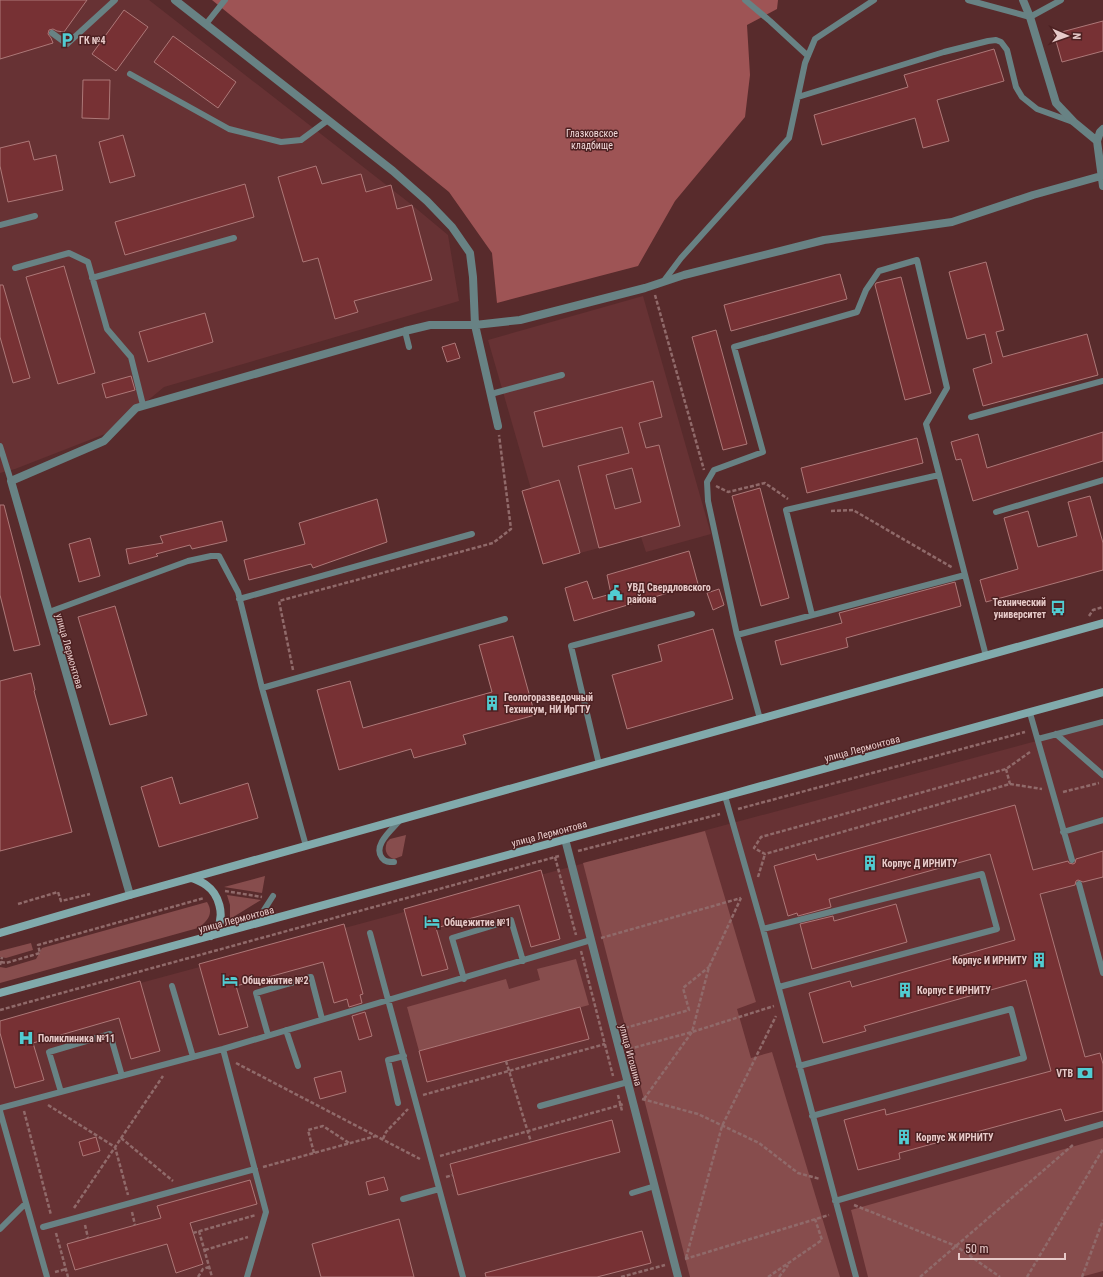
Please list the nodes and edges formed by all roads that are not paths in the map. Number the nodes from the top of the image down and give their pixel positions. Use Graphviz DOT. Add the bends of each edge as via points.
graph roads {
  1 [pos="116,0"];
  2 [pos="175,0"];
  3 [pos="225,0"];
  4 [pos="745,0"];
  5 [pos="874,0"];
  6 [pos="968,0"];
  7 [pos="1023,0"];
  8 [pos="1062,0"];
  9 [pos="1030,17"];
  10 [pos="206,24"];
  11 [pos="52,33"];
  12 [pos="808,56"];
  13 [pos="130,74"];
  14 [pos="798,97"];
  15 [pos="328,120"];
  16 [pos="1074,122"];
  17 [pos="1103,129"];
  18 [pos="1097,141"];
  19 [pos="1101,176"];
  20 [pos="1103,186"];
  21 [pos="35,216"];
  22 [pos="0,225"];
  23 [pos="234,238"];
  24 [pos="15,268"];
  25 [pos="92,278"];
  26 [pos="663,282"];
  27 [pos="475,325"];
  28 [pos="405,330"];
  29 [pos="410,347"];
  30 [pos="562,376"];
  31 [pos="1103,382"];
  32 [pos="491,394"];
  33 [pos="143,405"];
  34 [pos="972,416"];
  35 [pos="498,426"];
  36 [pos="0,450"];
  37 [pos="939,475"];
  38 [pos="1103,480"];
  39 [pos="11,481"];
  40 [pos="996,512"];
  41 [pos="472,534"];
  42 [pos="965,575"];
  43 [pos="239,599"];
  44 [pos="49,612"];
  45 [pos="692,614"];
  46 [pos="812,615"];
  47 [pos="505,619"];
  48 [pos="1103,623"];
  49 [pos="737,635"];
  50 [pos="986,656"];
  51 [pos="262,688"];
  52 [pos="1103,692"];
  53 [pos="1030,713"];
  54 [pos="760,719"];
  55 [pos="1103,722"];
  56 [pos="1056,734"];
  57 [pos="1038,739"];
  58 [pos="599,764"];
  59 [pos="1103,775"];
  60 [pos="726,796"];
  61 [pos="400,820"];
  62 [pos="1103,820"];
  63 [pos="1064,832"];
  64 [pos="565,839"];
  65 [pos="306,846"];
  66 [pos="1072,860"];
  67 [pos="394,862"];
  68 [pos="192,878"];
  69 [pos="1079,884"];
  70 [pos="130,895"];
  71 [pos="273,896"];
  72 [pos="256,924"];
  73 [pos="763,929"];
  74 [pos="370,932"];
  75 [pos="0,933"];
  76 [pos="211,936"];
  77 [pos="591,940"];
  78 [pos="523,961"];
  79 [pos="1103,973"];
  80 [pos="464,978"];
  81 [pos="172,986"];
  82 [pos="778,987"];
  83 [pos="0,993"];
  84 [pos="389,1000"];
  85 [pos="322,1019"];
  86 [pos="286,1030"];
  87 [pos="268,1035"];
  88 [pos="223,1049"];
  89 [pos="404,1056"];
  90 [pos="192,1057"];
  91 [pos="298,1066"];
  92 [pos="799,1066"];
  93 [pos="122,1076"];
  94 [pos="628,1082"];
  95 [pos="61,1092"];
  96 [pos="398,1103"];
  97 [pos="540,1106"];
  98 [pos="0,1110"];
  99 [pos="812,1116"];
  100 [pos="1103,1124"];
  101 [pos="255,1169"];
  102 [pos="655,1186"];
  103 [pos="439,1189"];
  104 [pos="632,1193"];
  105 [pos="403,1199"];
  106 [pos="835,1201"];
  107 [pos="26,1203"];
  108 [pos="43,1227"];
  109 [pos="0,1229"];
  110 [pos="47,1277"];
  111 [pos="247,1277"];
  112 [pos="463,1277"];
  113 [pos="678,1277"];
  114 [pos="856,1277"];
  1 -- 11 [label="lane" via="67,44"];
  2 -- 10 [label="street"];
  3 -- 10 [label="lane"];
  4 -- 12 [label="lane"];
  5 -- 12 [label="lane" via="815,39"];
  6 -- 9 [label="lane"];
  7 -- 9 [label="street"];
  8 -- 9 [label="lane"];
  9 -- 16 [label="street" via="1056,103"];
  10 -- 15 [label="street"];
  12 -- 14 [label="lane"];
  13 -- 15 [label="lane" via="229,129 281,142 301,140"];
  14 -- 16 [label="lane" via="944,52 996,40 1007,50 1016,86 1022,97 1037,109"];
  14 -- 26 [label="lane" via="789,138 680,258"];
  15 -- 27 [label="street" via="427,201 452,227 470,253"];
  16 -- 18 [label="street"];
  17 -- 18 [label="street"];
  18 -- 19 [label="street"];
  19 -- 20 [label="street"];
  19 -- 26 [label="street" via="952,222 824,240 684,274"];
  21 -- 22 [label="lane"];
  23 -- 25 [label="lane"];
  24 -- 25 [label="lane" via="69,253 88,262"];
  25 -- 33 [label="lane" via="106,329 131,357"];
  26 -- 27 [label="street" via="520,320"];
  27 -- 28 [label="street" via="430,325"];
  27 -- 32 [label="street"];
  28 -- 29 [label="lane"];
  28 -- 33 [label="street"];
  30 -- 32 [label="lane"];
  31 -- 34 [label="lane"];
  32 -- 35 [label="street"];
  33 -- 39 [label="street" via="136,408 104,441"];
  36 -- 39 [label="lane"];
  37 -- 42 [label="lane"];
  37 -- 46 [label="lane" via="786,510"];
  37 -- 49 [label="lane" via="926,424 948,388 917,260 879,271 866,290 857,312 734,346 763,452 714,470 707,482 708,501"];
  38 -- 40 [label="lane"];
  39 -- 44 [label="street, улица Лермонтова"];
  41 -- 43 [label="lane"];
  42 -- 46 [label="lane"];
  42 -- 50 [label="lane"];
  43 -- 44 [label="lane" via="238,592 219,556 211,556 188,561"];
  43 -- 51 [label="lane"];
  44 -- 70 [label="street, улица Лермонтова"];
  45 -- 58 [label="lane" via="571,646"];
  46 -- 49 [label="lane"];
  47 -- 51 [label="lane"];
  48 -- 50 [label="main road"];
  49 -- 54 [label="lane"];
  50 -- 54 [label="main road"];
  51 -- 65 [label="lane"];
  52 -- 53 [label="main road, улица Лермонтова"];
  53 -- 57 [label="lane"];
  53 -- 60 [label="main road, улица Лермонтова"];
  54 -- 58 [label="main road"];
  55 -- 56 [label="lane"];
  56 -- 57 [label="lane"];
  56 -- 59 [label="lane"];
  57 -- 63 [label="lane"];
  58 -- 61 [label="main road"];
  60 -- 64 [label="main road, улица Лермонтова"];
  60 -- 73 [label="lane"];
  61 -- 65 [label="main road"];
  61 -- 67 [label="lane" via="379,848 384,860"];
  62 -- 63 [label="lane"];
  63 -- 66 [label="lane"];
  64 -- 72 [label="main road, улица Лермонтова"];
  64 -- 77 [label="street, улица Игошина"];
  65 -- 68 [label="main road"];
  68 -- 70 [label="main road"];
  68 -- 76 [label="main road" via="212,890 218,901 221,913 217,929"];
  69 -- 79 [label="lane"];
  70 -- 75 [label="main road"];
  71 -- 72 [label="lane"];
  72 -- 76 [label="main road, улица Лермонтова"];
  73 -- 82 [label="lane"];
  73 -- 82 [label="lane" via="982,874 997,929"];
  74 -- 84 [label="lane"];
  76 -- 83 [label="main road, улица Лермонтова"];
  77 -- 78 [label="lane"];
  77 -- 94 [label="street, улица Игошина"];
  78 -- 80 [label="lane"];
  78 -- 80 [label="lane" via="511,920 452,938"];
  80 -- 84 [label="lane"];
  81 -- 90 [label="lane"];
  82 -- 92 [label="lane"];
  84 -- 85 [label="lane"];
  84 -- 89 [label="lane"];
  85 -- 86 [label="lane"];
  85 -- 87 [label="lane" via="310,977 303,979 256,993"];
  86 -- 87 [label="lane"];
  86 -- 91 [label="lane"];
  87 -- 88 [label="lane"];
  88 -- 90 [label="lane"];
  88 -- 101 [label="lane"];
  89 -- 96 [label="lane" via="388,1060"];
  89 -- 103 [label="lane"];
  90 -- 93 [label="lane"];
  92 -- 99 [label="lane"];
  92 -- 99 [label="lane" via="1011,1009 1024,1058"];
  93 -- 95 [label="lane"];
  93 -- 95 [label="lane" via="110,1034 49,1052"];
  94 -- 97 [label="lane"];
  94 -- 102 [label="street, улица Игошина"];
  95 -- 98 [label="lane"];
  98 -- 107 [label="lane"];
  99 -- 106 [label="lane"];
  100 -- 106 [label="lane"];
  101 -- 108 [label="lane"];
  101 -- 111 [label="lane" via="266,1212"];
  102 -- 104 [label="lane"];
  102 -- 113 [label="street, улица Игошина"];
  103 -- 105 [label="lane"];
  103 -- 112 [label="lane"];
  106 -- 114 [label="lane"];
  107 -- 109 [label="lane"];
  107 -- 110 [label="lane"];
}
